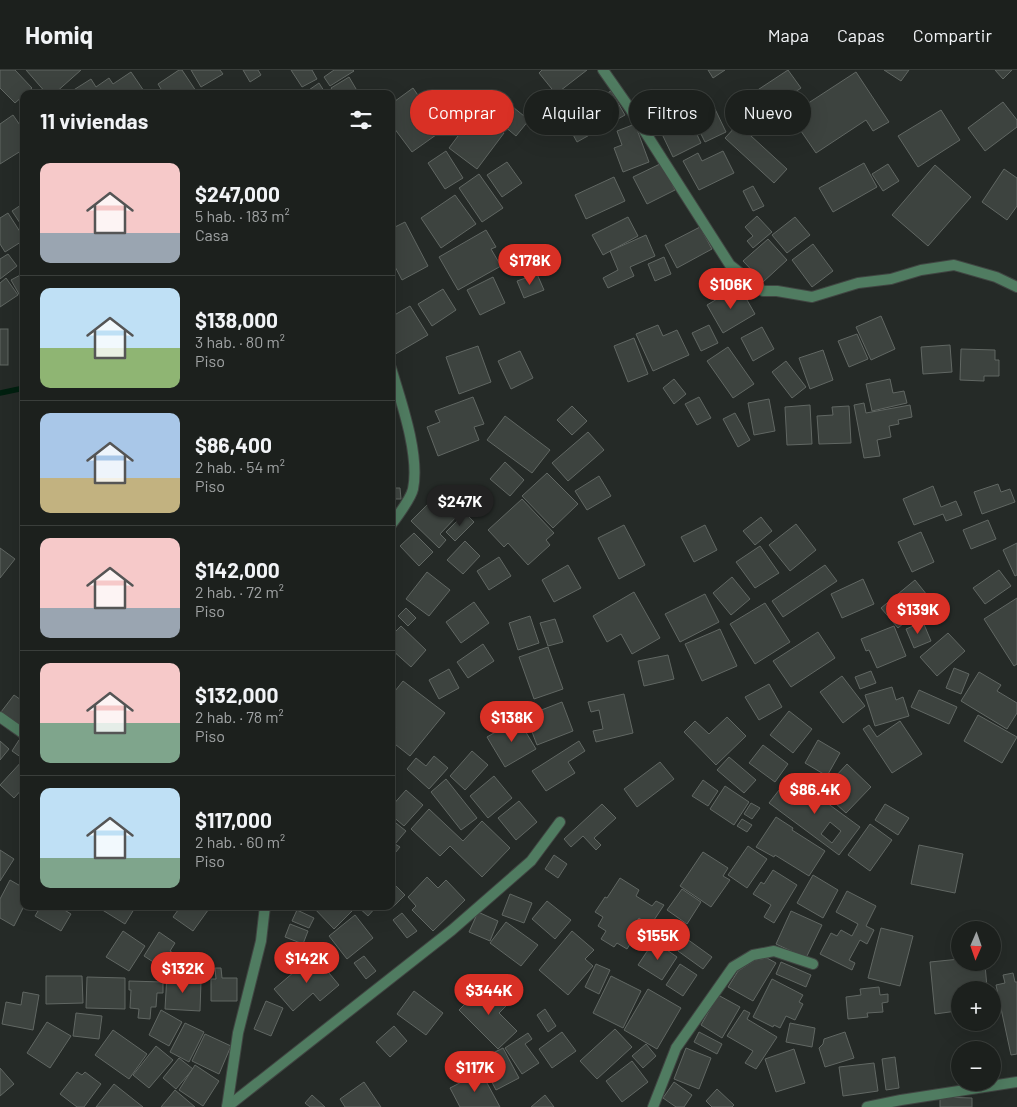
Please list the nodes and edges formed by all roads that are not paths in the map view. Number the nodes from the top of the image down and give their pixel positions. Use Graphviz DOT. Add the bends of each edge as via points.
graph roads {
  1 [pos="603,70"];
  2 [pos="1017,287"];
  3 [pos="395,381"];
  4 [pos="395,519"];
  5 [pos="0,716"];
  6 [pos="20,731"];
  7 [pos="560,822"];
  8 [pos="265,910"];
  9 [pos="813,964"];
  10 [pos="1017,1082"];
  11 [pos="227,1107"];
  12 [pos="652,1107"];
  13 [pos="867,1107"];
  1 -- 2 [label="street" via="730,265 763,291 812,297 858,284 954,265 996,277"];
  3 -- 4 [label="street" via="414,459 413,491"];
  5 -- 6 [label="street"];
  7 -- 11 [label="street" via="531,861 452,930"];
  8 -- 11 [label="street" via="261,940 238,1032"];
  9 -- 12 [label="street" via="774,950 753,955 733,967 676,1048"];
  10 -- 13 [label="street"];
}
